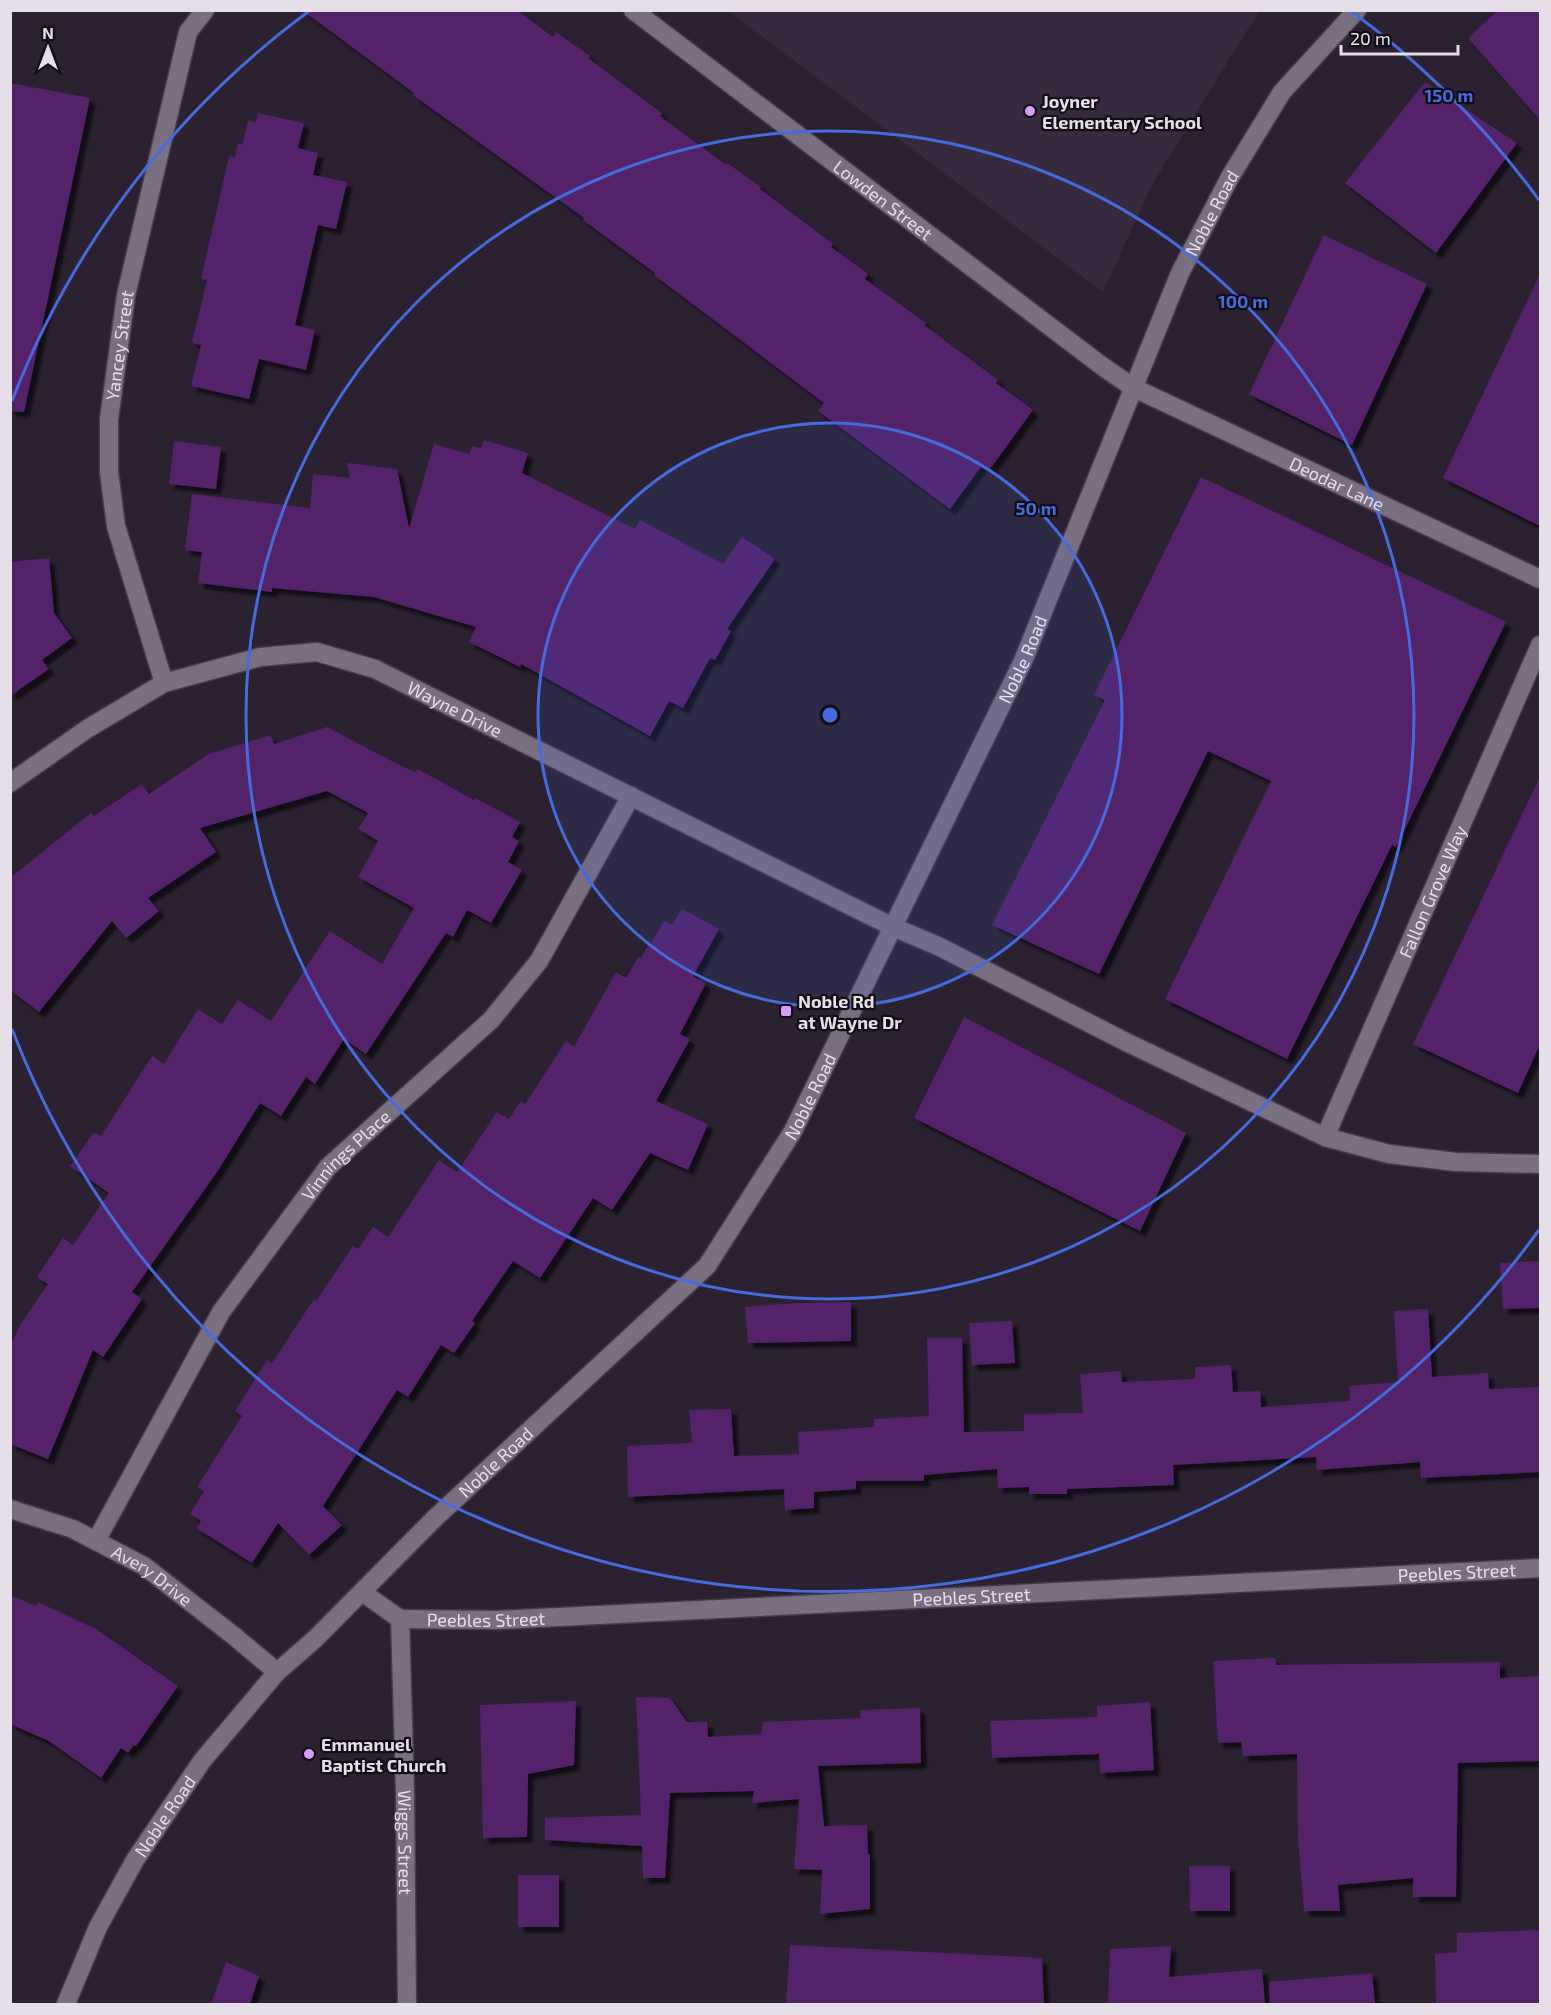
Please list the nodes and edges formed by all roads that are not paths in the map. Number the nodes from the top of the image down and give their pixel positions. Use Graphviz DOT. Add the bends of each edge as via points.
graph roads {
  1 [pos="205,10"];
  2 [pos="633,10"];
  3 [pos="1357,10"];
  4 [pos="1134,388"];
  5 [pos="1540,579"];
  6 [pos="1540,645"];
  7 [pos="164,683"];
  8 [pos="10,783"];
  9 [pos="631,796"];
  10 [pos="893,927"];
  11 [pos="1325,1137"];
  12 [pos="1540,1164"];
  13 [pos="10,1509"];
  14 [pos="96,1541"];
  15 [pos="1540,1568"];
  16 [pos="362,1592"];
  17 [pos="400,1619"];
  18 [pos="277,1672"];
  19 [pos="66,2004"];
  20 [pos="407,2004"];
  1 -- 7 [label="street, Yancey Street" via="188,32 126,295 109,419 109,472 116,526"];
  2 -- 4 [label="street, Lowden Street"];
  3 -- 4 [label="street, Noble Road" via="1282,92 1230,177 1180,273"];
  4 -- 5 [label="street, Deodar Lane"];
  4 -- 10 [label="street, Noble Road" via="1023,661"];
  6 -- 11 [label="street, Fallon Grove Way"];
  7 -- 8 [label="street, Wayne Drive" via="87,729"];
  7 -- 9 [label="street, Wayne Drive" via="260,657 317,652 375,669"];
  9 -- 10 [label="street, Wayne Drive"];
  9 -- 14 [label="street, Vinnings Place" via="539,961 491,1020 328,1167 221,1312"];
  10 -- 11 [label="street"];
  10 -- 16 [label="street, Noble Road" via="793,1131 707,1266 435,1518"];
  11 -- 12 [label="street" via="1389,1154 1456,1162"];
  13 -- 14 [label="street, Avery Drive" via="73,1529"];
  14 -- 18 [label="street, Avery Drive" via="144,1566"];
  15 -- 17 [label="street, Peebles Street" via="497,1620"];
  16 -- 17 [label="street"];
  16 -- 18 [label="street, Noble Road"];
  17 -- 20 [label="street, Wiggs Street"];
  18 -- 19 [label="street, Noble Road" via="202,1761 135,1860 98,1927"];
}
